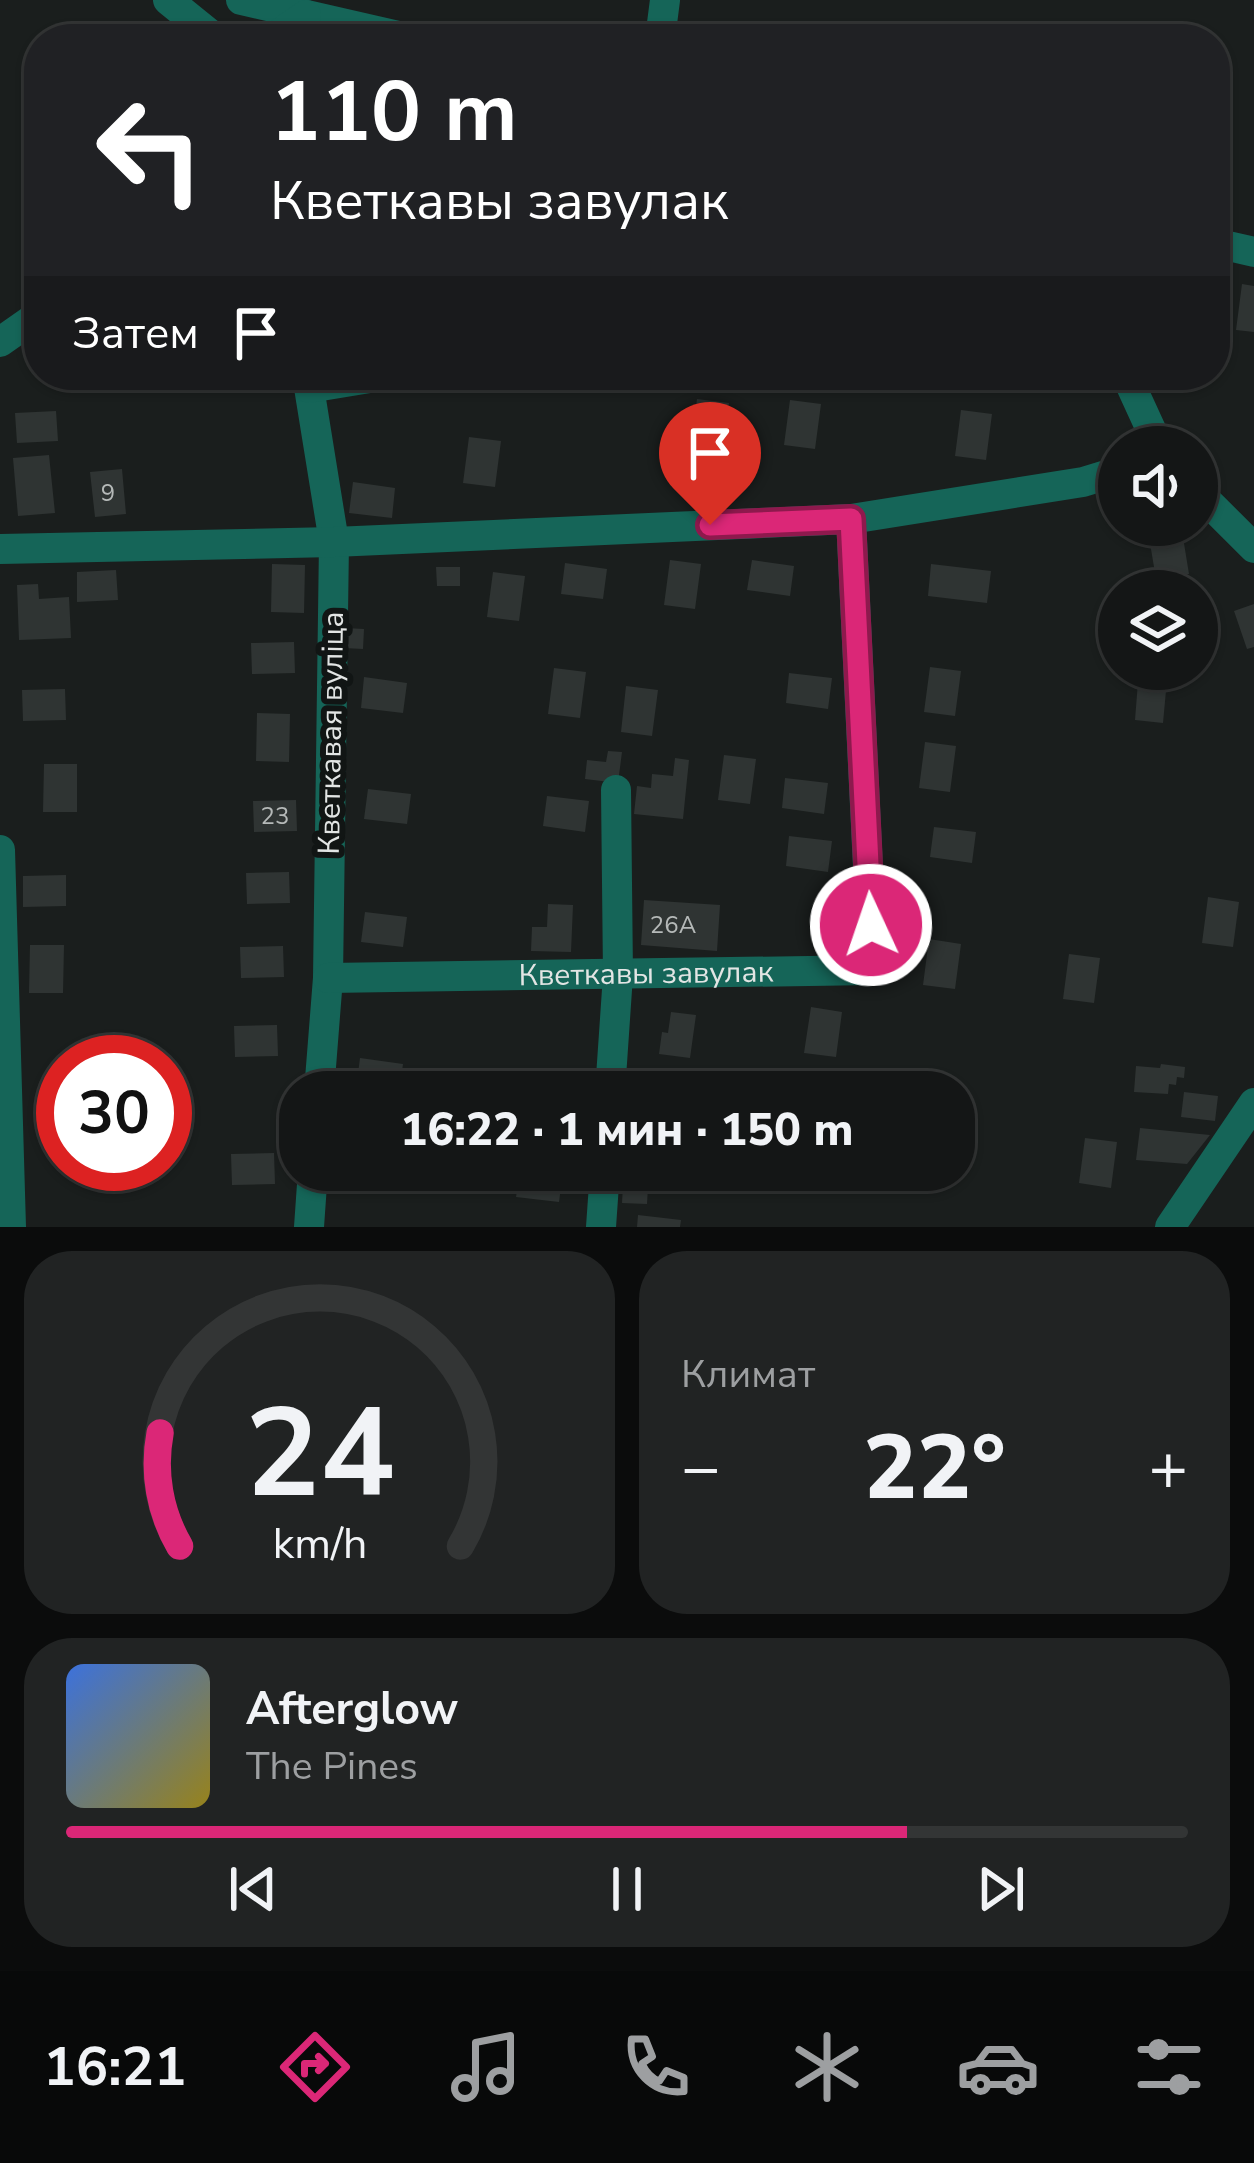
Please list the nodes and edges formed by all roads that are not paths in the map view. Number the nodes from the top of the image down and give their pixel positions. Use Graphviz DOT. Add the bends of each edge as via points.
graph roads {
  1 [pos="169,0"];
  2 [pos="241,0"];
  3 [pos="306,16"];
  4 [pos="198,24"];
  5 [pos="294,24"];
  6 [pos="343,24"];
  7 [pos="309,390"];
  8 [pos="1133,390"];
  9 [pos="1149,426"];
  10 [pos="1098,477"];
  11 [pos="1218,512"];
  12 [pos="851,519"];
  13 [pos="334,542"];
  14 [pos="1254,548"];
  15 [pos="0,549"];
  16 [pos="616,790"];
  17 [pos="0,850"];
  18 [pos="618,974"];
  19 [pos="328,978"];
  20 [pos="321,1071"];
  21 [pos="611,1071"];
  22 [pos="1254,1103"];
  23 [pos="312,1191"];
  24 [pos="604,1191"];
  25 [pos="11,1227"];
  26 [pos="309,1227"];
  27 [pos="602,1227"];
  28 [pos="1170,1227"];
  1 -- 4 [label="street"];
  2 -- 3 [label="street"];
  3 -- 5 [label="street"];
  3 -- 6 [label="street"];
  7 -- 13 [label="street, Кветкавая вуліца"];
  8 -- 9 [label="street"];
  10 -- 12 [label="street"];
  11 -- 14 [label="street"];
  12 -- 13 [label="street"];
  12 -- 18 [label="street, Кветкавы завулак" via="873,970"];
  13 -- 15 [label="street"];
  13 -- 19 [label="street, Кветкавая вуліца"];
  16 -- 18 [label="street"];
  17 -- 25 [label="street"];
  18 -- 19 [label="street, Кветкавы завулак"];
  18 -- 21 [label="street"];
  19 -- 20 [label="street, Кветкавая вуліца"];
  22 -- 28 [label="street"];
  23 -- 26 [label="street"];
  24 -- 27 [label="street"];
}
